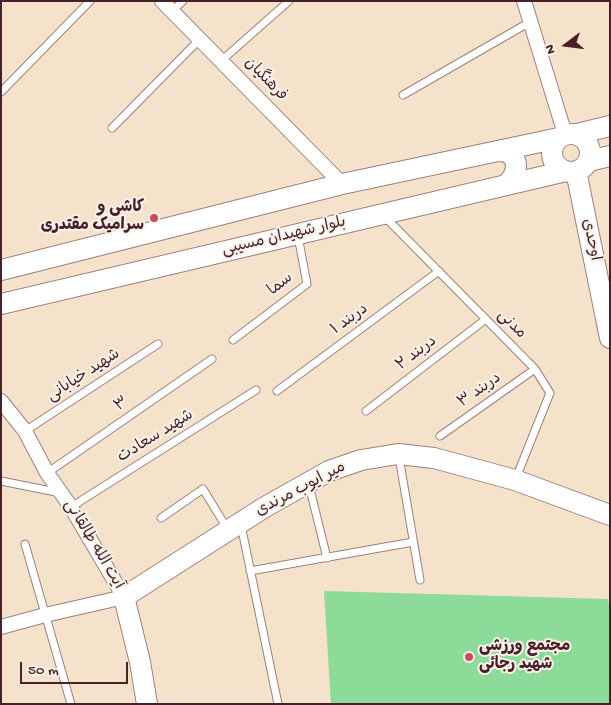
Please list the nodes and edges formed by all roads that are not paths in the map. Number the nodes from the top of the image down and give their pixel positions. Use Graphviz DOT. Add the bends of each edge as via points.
graph roads {
  1 [pos="90,1"];
  2 [pos="183,1"];
  3 [pos="290,1"];
  4 [pos="524,1"];
  5 [pos="167,6"];
  6 [pos="530,22"];
  7 [pos="200,39"];
  8 [pos="221,61"];
  9 [pos="1,92"];
  10 [pos="403,95"];
  11 [pos="610,126"];
  12 [pos="112,128"];
  13 [pos="567,135"];
  14 [pos="498,150"];
  15 [pos="610,156"];
  16 [pos="577,168"];
  17 [pos="342,184"];
  18 [pos="506,185"];
  19 [pos="382,214"];
  20 [pos="298,233"];
  21 [pos="1,270"];
  22 [pos="439,272"];
  23 [pos="605,291"];
  24 [pos="1,304"];
  25 [pos="486,320"];
  26 [pos="610,338"];
  27 [pos="233,340"];
  28 [pos="158,344"];
  29 [pos="212,359"];
  30 [pos="536,369"];
  31 [pos="256,390"];
  32 [pos="277,391"];
  33 [pos="1,401"];
  34 [pos="366,411"];
  35 [pos="25,431"];
  36 [pos="440,436"];
  37 [pos="398,454"];
  38 [pos="47,472"];
  39 [pos="516,480"];
  40 [pos="1,481"];
  41 [pos="309,483"];
  42 [pos="61,493"];
  43 [pos="71,507"];
  44 [pos="610,515"];
  45 [pos="161,518"];
  46 [pos="234,526"];
  47 [pos="413,542"];
  48 [pos="25,544"];
  49 [pos="327,558"];
  50 [pos="250,571"];
  51 [pos="420,580"];
  52 [pos="124,597"];
  53 [pos="45,615"];
  54 [pos="1,627"];
  55 [pos="71,704"];
  56 [pos="147,704"];
  57 [pos="278,704"];
  1 -- 9 [label="lane"];
  2 -- 5 [label="lane"];
  3 -- 8 [label="lane"];
  4 -- 6 [label="street"];
  5 -- 7 [label="street, فرهنگیان"];
  6 -- 10 [label="lane"];
  6 -- 13 [label="street"];
  7 -- 8 [label="street, فرهنگیان"];
  7 -- 12 [label="lane"];
  8 -- 17 [label="street, فرهنگیان"];
  11 -- 13 [label="main road"];
  13 -- 14 [label="main road"];
  13 -- 16 [label="main road" via="584,138 589,145 591,153"];
  13 -- 16 [label="main road" via="554,144 554,161 559,167"];
  14 -- 17 [label="main road"];
  14 -- 18 [label="main road" via="515,160 514,176"];
  15 -- 16 [label="main road, بلوار شهیدان مسیبی"];
  16 -- 18 [label="main road, بلوار شهیدان مسیبی"];
  16 -- 23 [label="main road, اوحدی"];
  17 -- 21 [label="main road"];
  18 -- 19 [label="main road, بلوار شهیدان مسیبی"];
  19 -- 20 [label="main road, بلوار شهیدان مسیبی"];
  19 -- 22 [label="lane, مدنی"];
  20 -- 24 [label="main road, بلوار شهیدان مسیبی"];
  20 -- 27 [label="lane, سما" via="306,284"];
  22 -- 25 [label="lane, مدنی"];
  22 -- 32 [label="lane, دربند ۱"];
  23 -- 26 [label="main road, اوحدی"];
  25 -- 30 [label="lane, مدنی"];
  25 -- 34 [label="lane, دربند ۲"];
  28 -- 35 [label="lane, شهید خیابانی"];
  29 -- 38 [label="lane, ۳"];
  30 -- 36 [label="lane, دربند ۳"];
  30 -- 39 [label="lane, مدنی" via="550,393"];
  31 -- 43 [label="lane, شهید سعادت"];
  33 -- 35 [label="street, آیت الله طالقانی"];
  35 -- 38 [label="street, آیت الله طالقانی"];
  37 -- 39 [label="main road, میر ایوب مرندی" via="434,458"];
  37 -- 41 [label="main road, میر ایوب مرندی" via="361,460 329,471"];
  37 -- 47 [label="lane"];
  38 -- 42 [label="street, آیت الله طالقانی"];
  39 -- 44 [label="main road, میر ایوب مرندی"];
  40 -- 42 [label="lane"];
  41 -- 46 [label="main road, میر ایوب مرندی"];
  41 -- 49 [label="lane"];
  42 -- 43 [label="street, آیت الله طالقانی"];
  43 -- 52 [label="street, آیت الله طالقانی"];
  45 -- 46 [label="lane" via="203,489"];
  46 -- 50 [label="lane"];
  46 -- 52 [label="main road, میر ایوب مرندی"];
  47 -- 49 [label="lane"];
  47 -- 51 [label="lane"];
  48 -- 53 [label="lane"];
  49 -- 50 [label="lane"];
  50 -- 57 [label="lane"];
  52 -- 53 [label="street"];
  52 -- 56 [label="main road, آیت الله طالقانی"];
  53 -- 54 [label="street"];
  53 -- 55 [label="lane"];
}
